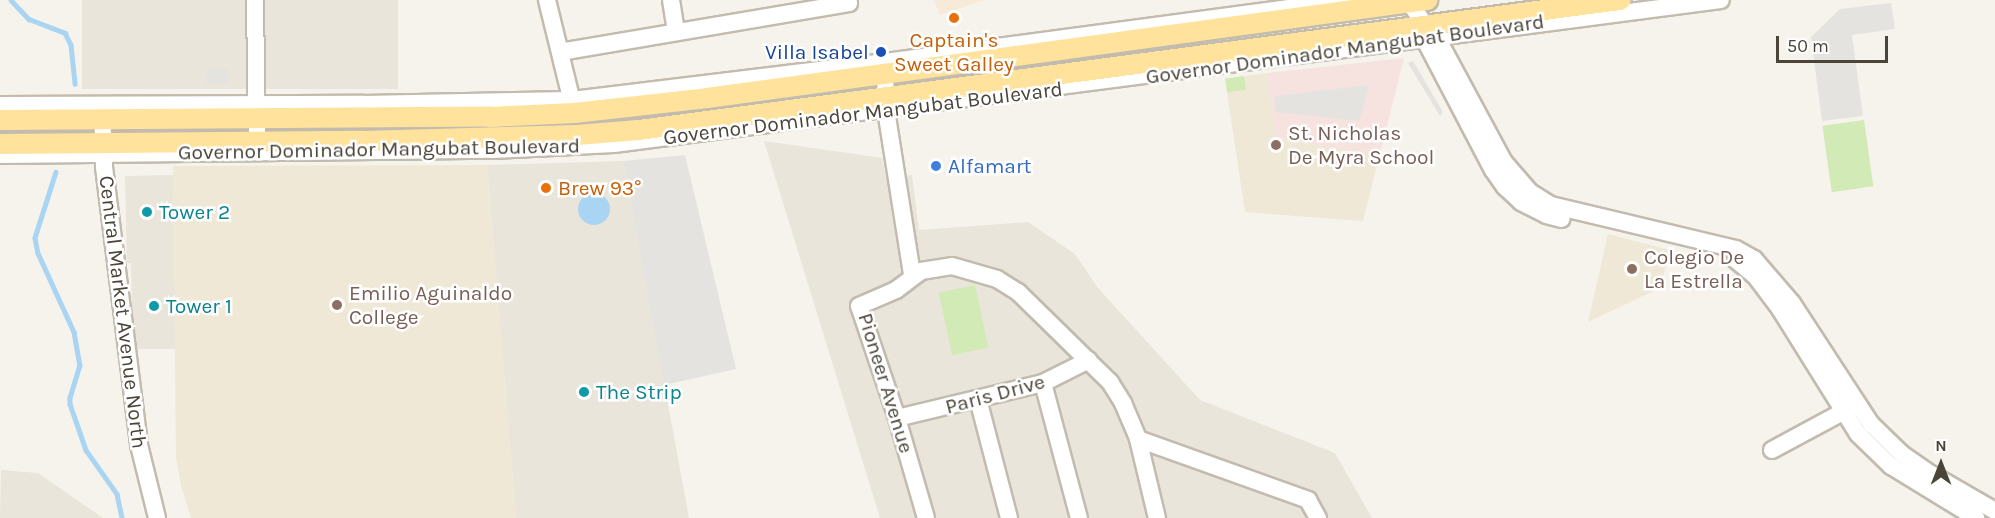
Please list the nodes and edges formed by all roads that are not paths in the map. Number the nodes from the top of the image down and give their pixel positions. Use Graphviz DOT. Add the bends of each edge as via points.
graph roads {
  1 [pos="255,0"];
  2 [pos="547,0"];
  3 [pos="671,0"];
  4 [pos="848,0"];
  5 [pos="1346,0"];
  6 [pos="1620,0"];
  7 [pos="1721,0"];
  8 [pos="1415,1"];
  9 [pos="676,32"];
  10 [pos="1426,32"];
  11 [pos="560,52"];
  12 [pos="885,74"];
  13 [pos="890,103"];
  14 [pos="0,105"];
  15 [pos="573,106"];
  16 [pos="610,109"];
  17 [pos="102,112"];
  18 [pos="256,112"];
  19 [pos="490,117"];
  20 [pos="0,120"];
  21 [pos="490,137"];
  22 [pos="613,138"];
  23 [pos="257,141"];
  24 [pos="0,144"];
  25 [pos="103,148"];
  26 [pos="0,155"];
  27 [pos="916,273"];
  28 [pos="1089,360"];
  29 [pos="1043,383"];
  30 [pos="978,399"];
  31 [pos="1858,404"];
  32 [pos="1843,413"];
  33 [pos="897,418"];
  34 [pos="1138,438"];
  35 [pos="1772,450"];
  36 [pos="1995,511"];
  37 [pos="157,518"];
  38 [pos="926,518"];
  39 [pos="1009,518"];
  40 [pos="1079,518"];
  41 [pos="1157,518"];
  42 [pos="1318,518"];
  43 [pos="1976,518"];
  1 -- 18 [label="street"];
  2 -- 11 [label="street"];
  3 -- 9 [label="street"];
  4 -- 9 [label="street" via="849,3"];
  5 -- 15 [label="street, Governor Dominador Mangubat Boulevard"];
  6 -- 10 [label="main road, Governor Dominador Mangubat Boulevard"];
  7 -- 10 [label="street, Governor Dominador Mangubat Boulevard"];
  8 -- 10 [label="street"];
  8 -- 12 [label="main road, Governor Dominador Mangubat Boulevard"];
  9 -- 11 [label="street"];
  10 -- 13 [label="main road, Governor Dominador Mangubat Boulevard"];
  10 -- 31 [label="street" via="1504,162 1530,192 1551,205 1736,249 1754,259 1792,303"];
  10 -- 32 [label="street" via="1492,170 1513,194 1546,215 1734,259 1747,267 1780,309"];
  11 -- 15 [label="street"];
  12 -- 13 [label="street"];
  12 -- 16 [label="main road, Governor Dominador Mangubat Boulevard"];
  13 -- 22 [label="main road, Governor Dominador Mangubat Boulevard"];
  13 -- 27 [label="street"];
  14 -- 17 [label="street, Governor Dominador Mangubat Boulevard"];
  15 -- 16 [label="main road, Governor Dominador Mangubat Boulevard"];
  15 -- 18 [label="street, Governor Dominador Mangubat Boulevard"];
  15 -- 19 [label="main road, Governor Dominador Mangubat Boulevard"];
  16 -- 22 [label="street"];
  17 -- 18 [label="main road, Governor Dominador Mangubat Boulevard"];
  17 -- 20 [label="main road, Governor Dominador Mangubat Boulevard"];
  17 -- 25 [label="street, Central Market Avenue North"];
  18 -- 19 [label="main road, Governor Dominador Mangubat Boulevard"];
  18 -- 23 [label="street"];
  19 -- 21 [label="main road"];
  21 -- 22 [label="main road, Governor Dominador Mangubat Boulevard"];
  21 -- 23 [label="main road, Governor Dominador Mangubat Boulevard"];
  22 -- 25 [label="street, Governor Dominador Mangubat Boulevard" via="470,150"];
  23 -- 25 [label="main road, Governor Dominador Mangubat Boulevard"];
  24 -- 25 [label="main road, Governor Dominador Mangubat Boulevard"];
  25 -- 26 [label="street, Governor Dominador Mangubat Boulevard"];
  25 -- 37 [label="street, Central Market Avenue North" via="139,446"];
  27 -- 28 [label="street" via="952,266 997,279 1029,302"];
  27 -- 33 [label="street, Pioneer Avenue" via="896,290 859,306"];
  28 -- 29 [label="street, Paris Drive"];
  28 -- 34 [label="street" via="1110,382"];
  29 -- 30 [label="street, Paris Drive"];
  29 -- 40 [label="street"];
  30 -- 33 [label="street, Paris Drive"];
  30 -- 39 [label="street"];
  31 -- 32 [label="street"];
  31 -- 36 [label="street" via="1871,424 1902,454"];
  32 -- 35 [label="street"];
  32 -- 43 [label="street" via="1891,466"];
  33 -- 38 [label="street, Pioneer Avenue"];
  34 -- 41 [label="street"];
  34 -- 42 [label="street" via="1308,500"];
}
